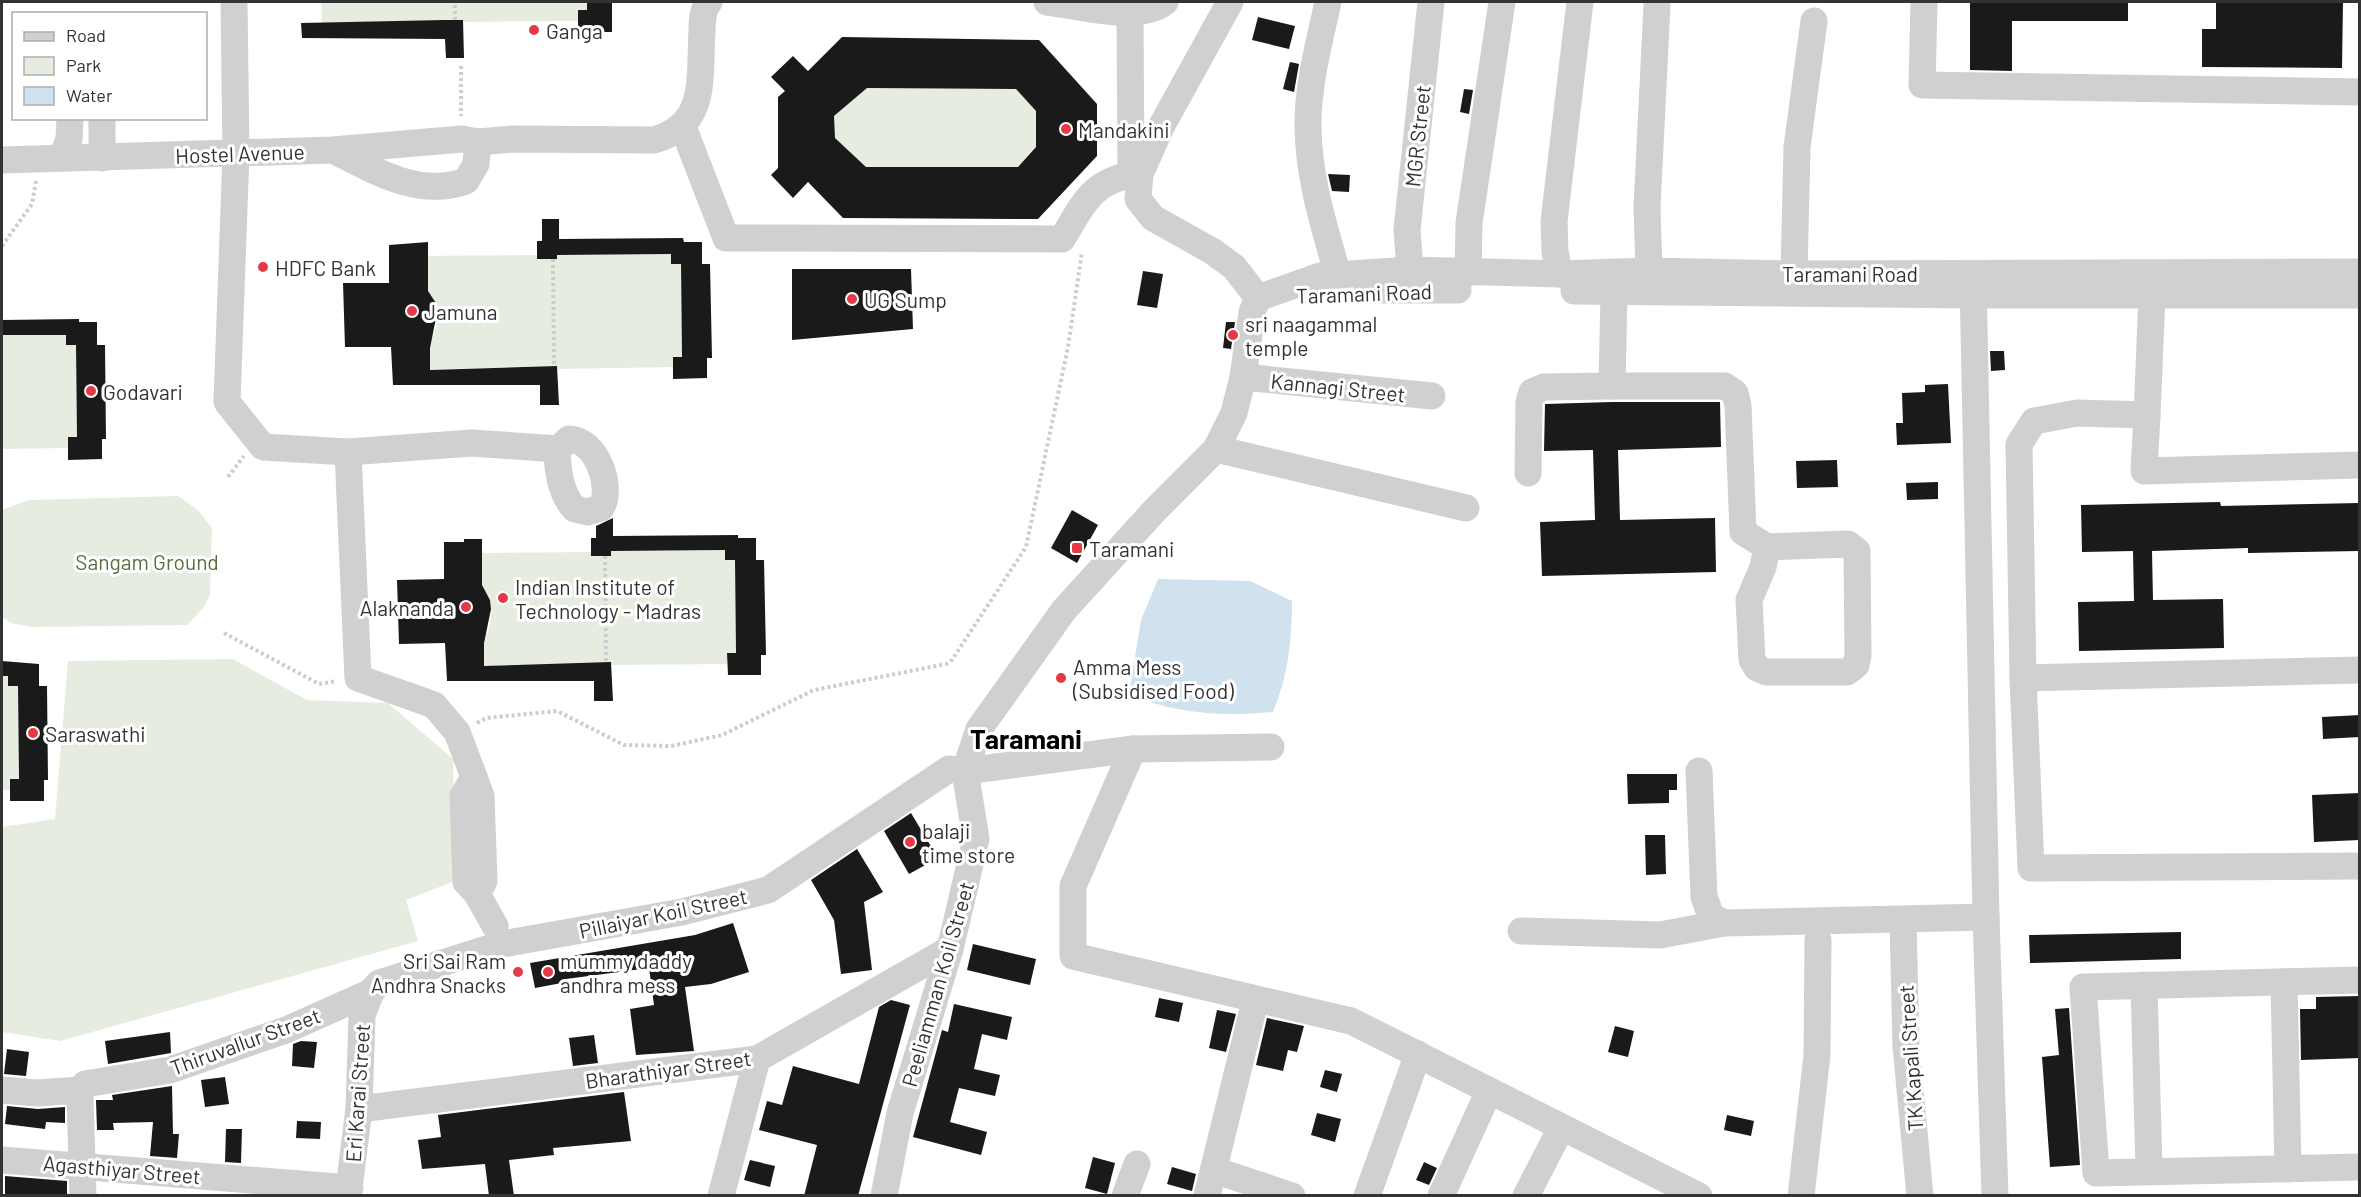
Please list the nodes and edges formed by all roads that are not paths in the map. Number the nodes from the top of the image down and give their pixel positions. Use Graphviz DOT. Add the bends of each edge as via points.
graph roads {
  1 [pos="234,2"];
  2 [pos="1047,2"];
  3 [pos="1165,2"];
  4 [pos="1230,2"];
  5 [pos="1328,2"];
  6 [pos="1431,2"];
  7 [pos="1502,2"];
  8 [pos="1580,2"];
  9 [pos="1924,2"];
  10 [pos="1657,5"];
  11 [pos="705,6"];
  12 [pos="1130,13"];
  13 [pos="1814,21"];
  14 [pos="2360,92"];
  15 [pos="70,122"];
  16 [pos="102,122"];
  17 [pos="683,127"];
  18 [pos="470,141"];
  19 [pos="333,150"];
  20 [pos="236,153"];
  21 [pos="102,158"];
  22 [pos="49,159"];
  23 [pos="2,160"];
  24 [pos="1135,174"];
  25 [pos="1410,270"];
  26 [pos="1649,271"];
  27 [pos="2360,272"];
  28 [pos="1468,273"];
  29 [pos="1560,274"];
  30 [pos="1794,274"];
  31 [pos="1338,275"];
  32 [pos="1974,284"];
  33 [pos="1614,291"];
  34 [pos="2152,295"];
  35 [pos="2360,295"];
  36 [pos="1258,298"];
  37 [pos="1243,377"];
  38 [pos="1612,386"];
  39 [pos="1432,396"];
  40 [pos="2147,415"];
  41 [pos="558,449"];
  42 [pos="1216,449"];
  43 [pos="348,452"];
  44 [pos="2360,465"];
  45 [pos="1528,473"];
  46 [pos="1466,508"];
  47 [pos="1767,547"];
  48 [pos="2360,670"];
  49 [pos="2023,678"];
  50 [pos="1271,747"];
  51 [pos="1133,749"];
  52 [pos="965,771"];
  53 [pos="1699,771"];
  54 [pos="2360,866"];
  55 [pos="1986,917"];
  56 [pos="1903,921"];
  57 [pos="1724,923"];
  58 [pos="495,926"];
  59 [pos="1521,932"];
  60 [pos="1818,939"];
  61 [pos="950,949"];
  62 [pos="2360,980"];
  63 [pos="2284,982"];
  64 [pos="2145,985"];
  65 [pos="371,992"];
  66 [pos="1255,1001"];
  67 [pos="1418,1054"];
  68 [pos="757,1059"];
  69 [pos="81,1089"];
  70 [pos="2,1090"];
  71 [pos="1489,1090"];
  72 [pos="359,1109"];
  73 [pos="1561,1128"];
  74 [pos="2,1160"];
  75 [pos="1137,1164"];
  76 [pos="84,1166"];
  77 [pos="2360,1167"];
  78 [pos="2288,1169"];
  79 [pos="1214,1170"];
  80 [pos="2149,1170"];
  81 [pos="349,1192"];
  82 [pos="83,1196"];
  83 [pos="721,1196"];
  84 [pos="884,1196"];
  85 [pos="1125,1196"];
  86 [pos="1207,1196"];
  87 [pos="1292,1196"];
  88 [pos="1367,1196"];
  89 [pos="1441,1196"];
  90 [pos="1526,1196"];
  91 [pos="1699,1196"];
  92 [pos="1801,1196"];
  93 [pos="1920,1196"];
  94 [pos="1995,1196"];
  1 -- 20 [label="street"];
  2 -- 12 [label="street"];
  3 -- 12 [label="street" via="1157,8"];
  4 -- 24 [label="street"];
  5 -- 31 [label="street" via="1308,116 1308,150"];
  6 -- 25 [label="street, MGR Street" via="1407,230"];
  7 -- 28 [label="street" via="1469,223"];
  8 -- 29 [label="street" via="1554,221"];
  9 -- 14 [label="street" via="1922,85"];
  10 -- 26 [label="street" via="1647,207"];
  11 -- 17 [label="street" via="696,104"];
  12 -- 24 [label="street"];
  13 -- 30 [label="street" via="1797,147"];
  15 -- 16 [label="street" via="79,128"];
  15 -- 22 [label="street" via="69,139"];
  16 -- 21 [label="street"];
  17 -- 18 [label="street, Hostel Avenue" via="654,140"];
  17 -- 24 [label="street" via="726,238 1062,239 1092,192 1111,178"];
  18 -- 19 [label="street, Hostel Avenue"];
  18 -- 19 [label="street" via="476,164 466,181 456,184 404,183"];
  19 -- 20 [label="street, Hostel Avenue"];
  20 -- 21 [label="street, Hostel Avenue"];
  20 -- 43 [label="street" via="227,402 263,447"];
  21 -- 22 [label="street, Hostel Avenue"];
  22 -- 23 [label="street, Hostel Avenue"];
  24 -- 36 [label="street" via="1138,199 1153,218 1234,267"];
  25 -- 28 [label="street, Taramani Road"];
  25 -- 31 [label="street, Taramani Road"];
  26 -- 29 [label="street, Taramani Road"];
  26 -- 30 [label="street, Taramani Road"];
  27 -- 32 [label="street, Taramani Road"];
  28 -- 29 [label="street, Taramani Road"];
  30 -- 32 [label="street, Taramani Road"];
  31 -- 36 [label="street, Taramani Road" via="1320,276"];
  32 -- 33 [label="street, Taramani Road"];
  32 -- 34 [label="street, Taramani Road"];
  32 -- 55 [label="street"];
  33 -- 36 [label="street, Taramani Road" via="1375,289"];
  33 -- 38 [label="street"];
  34 -- 35 [label="street, Taramani Road"];
  34 -- 40 [label="street"];
  36 -- 37 [label="street, Peeliamman Koil Street" via="1252,312"];
  37 -- 39 [label="street, Kannagi Street"];
  37 -- 42 [label="street, Peeliamman Koil Street" via="1234,413"];
  38 -- 45 [label="street" via="1544,387 1532,392"];
  38 -- 47 [label="street" via="1725,386 1735,393 1743,532"];
  40 -- 44 [label="street" via="2144,471"];
  40 -- 49 [label="street" via="2077,413 2034,421 2019,444"];
  41 -- 43 [label="street" via="472,443"];
  42 -- 46 [label="street"];
  42 -- 52 [label="street, Peeliamman Koil Street" via="1064,610 979,729"];
  43 -- 58 [label="street" via="358,678 434,705 457,732 474,777 463,795 466,882"];
  47 -- 47 [label="street" via="1764,567 1749,600 1752,660 1757,668 1766,672 1847,672 1856,665 1858,655 1857,551 1848,544"];
  48 -- 49 [label="street"];
  49 -- 54 [label="street" via="2031,868"];
  50 -- 51 [label="street"];
  51 -- 52 [label="street"];
  51 -- 66 [label="street" via="1072,886 1072,956"];
  52 -- 61 [label="street, Peeliamman Koil Street" via="976,839"];
  52 -- 65 [label="street, Pillaiyar Koil Street" via="949,769 768,890 682,912 502,944 388,979"];
  53 -- 57 [label="street" via="1704,897 1711,916"];
  55 -- 56 [label="street"];
  55 -- 94 [label="street"];
  56 -- 57 [label="street"];
  56 -- 93 [label="street, TK Kapali Street" via="1906,1046"];
  57 -- 59 [label="street" via="1660,935"];
  60 -- 92 [label="street" via="1817,1055"];
  61 -- 68 [label="street, Bharathiyar Street"];
  61 -- 84 [label="street, Peeliamman Koil Street" via="900,1113"];
  62 -- 63 [label="street"];
  63 -- 64 [label="street"];
  63 -- 78 [label="street"];
  64 -- 80 [label="street"];
  64 -- 80 [label="street" via="2083,987 2096,1173"];
  65 -- 69 [label="street, Thiruvallur Street" via="286,1030 170,1070 92,1081"];
  65 -- 72 [label="street, Eri Karai Street" via="362,1015"];
  66 -- 67 [label="street" via="1351,1021"];
  66 -- 79 [label="street"];
  67 -- 71 [label="street"];
  67 -- 88 [label="street"];
  68 -- 72 [label="street, Bharathiyar Street"];
  68 -- 83 [label="street"];
  69 -- 70 [label="street, Thiruvallur Street" via="37,1093"];
  69 -- 76 [label="street"];
  71 -- 73 [label="street"];
  71 -- 89 [label="street"];
  72 -- 81 [label="street, Eri Karai Street"];
  73 -- 90 [label="street"];
  73 -- 91 [label="street"];
  74 -- 76 [label="street, Agasthiyar Street"];
  75 -- 85 [label="street"];
  76 -- 81 [label="street, Agasthiyar Street"];
  76 -- 82 [label="street"];
  77 -- 78 [label="street"];
  78 -- 80 [label="street"];
  79 -- 86 [label="street"];
  79 -- 87 [label="street"];
}
